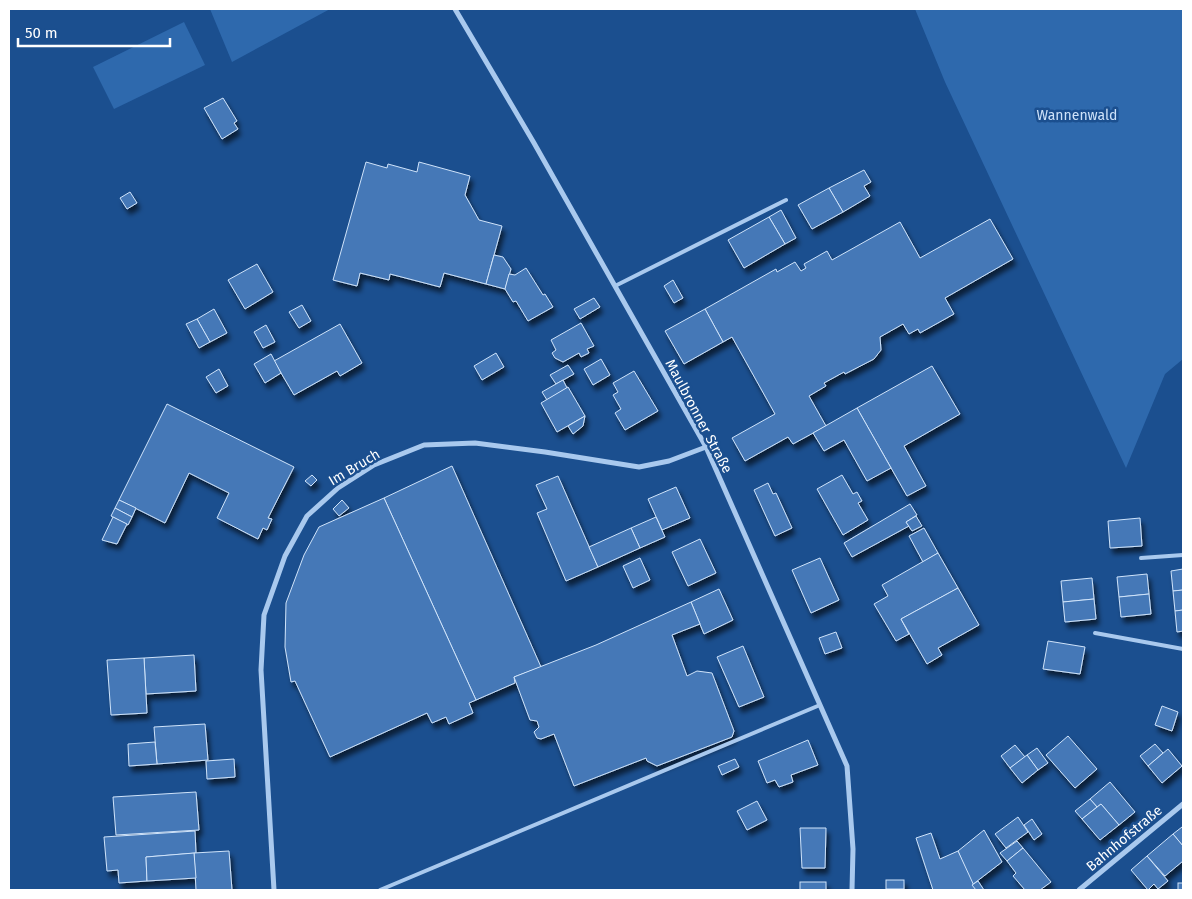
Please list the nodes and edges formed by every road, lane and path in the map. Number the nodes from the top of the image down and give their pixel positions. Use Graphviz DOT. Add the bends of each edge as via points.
graph roads {
  1 [pos="455,9"];
  2 [pos="786,200"];
  3 [pos="615,286"];
  4 [pos="706,447"];
  5 [pos="1183,555"];
  6 [pos="1141,558"];
  7 [pos="1095,633"];
  8 [pos="1183,649"];
  9 [pos="820,705"];
  10 [pos="1183,804"];
  11 [pos="274,890"];
  12 [pos="380,890"];
  13 [pos="852,890"];
  14 [pos="1079,890"];
  1 -- 3 [label="street, Maulbronner Straße"];
  2 -- 3 [label="lane"];
  3 -- 4 [label="street, Maulbronner Straße"];
  4 -- 9 [label="street, Maulbronner Straße"];
  4 -- 11 [label="street, Im Bruch" via="639,468 475,443 424,445 374,465 338,488 307,516 285,556 264,615 261,670"];
  5 -- 6 [label="lane"];
  7 -- 8 [label="lane"];
  9 -- 12 [label="lane"];
  9 -- 13 [label="street, Maulbronner Straße" via="847,766 853,848"];
  10 -- 14 [label="street, Bahnhofstraße"];
}
